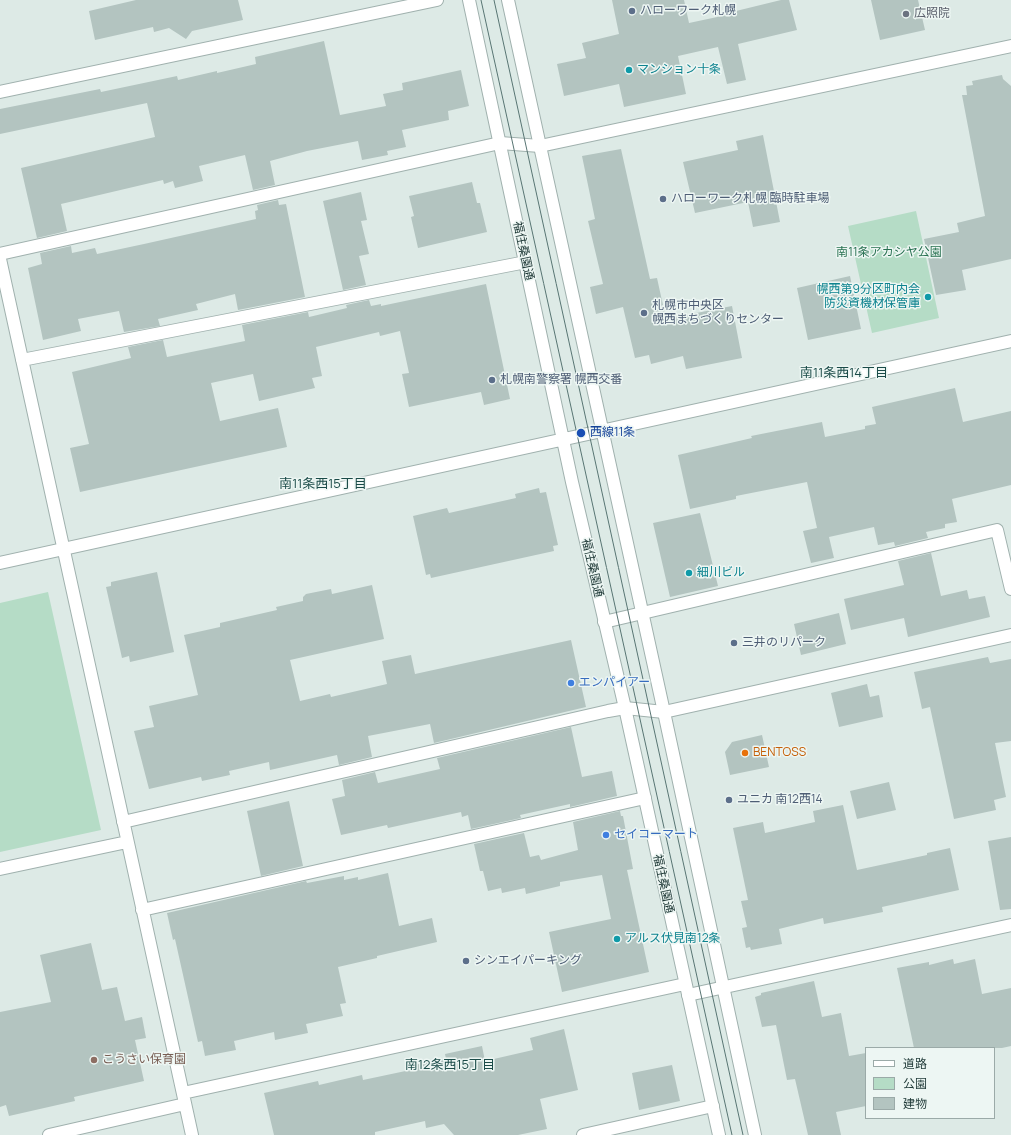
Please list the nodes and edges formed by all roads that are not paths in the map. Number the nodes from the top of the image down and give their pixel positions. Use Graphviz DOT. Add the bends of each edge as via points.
graph roads {
  1 [pos="437,0"];
  2 [pos="469,0"];
  3 [pos="508,0"];
  4 [pos="1011,46"];
  5 [pos="0,92"];
  6 [pos="500,143"];
  7 [pos="540,146"];
  8 [pos="0,261"];
  9 [pos="526,262"];
  10 [pos="1011,341"];
  11 [pos="22,360"];
  12 [pos="603,430"];
  13 [pos="562,439"];
  14 [pos="63,549"];
  15 [pos="0,563"];
  16 [pos="1011,589"];
  17 [pos="642,613"];
  18 [pos="604,622"];
  19 [pos="1011,635"];
  20 [pos="625,708"];
  21 [pos="664,712"];
  22 [pos="645,798"];
  23 [pos="123,822"];
  24 [pos="128,842"];
  25 [pos="0,869"];
  26 [pos="142,910"];
  27 [pos="1011,924"];
  28 [pos="722,988"];
  29 [pos="687,990"];
  30 [pos="184,1099"];
  31 [pos="713,1106"];
  32 [pos="49,1135"];
  33 [pos="192,1135"];
  34 [pos="583,1135"];
  35 [pos="720,1135"];
  36 [pos="755,1135"];
  1 -- 5 [label="street"];
  2 -- 6 [label="street, 福住桑園通"];
  3 -- 7 [label="street"];
  4 -- 7 [label="street"];
  6 -- 7 [label="street"];
  6 -- 8 [label="street"];
  6 -- 9 [label="street, 福住桑園通"];
  7 -- 12 [label="street"];
  8 -- 11 [label="street"];
  9 -- 11 [label="street"];
  9 -- 13 [label="street, 福住桑園通"];
  10 -- 12 [label="street"];
  11 -- 14 [label="street"];
  12 -- 13 [label="street"];
  12 -- 17 [label="street"];
  13 -- 14 [label="street"];
  13 -- 18 [label="street, 福住桑園通"];
  14 -- 15 [label="street"];
  14 -- 23 [label="street"];
  16 -- 17 [label="street" via="997,530"];
  17 -- 18 [label="street"];
  17 -- 21 [label="street"];
  18 -- 20 [label="street, 福住桑園通"];
  19 -- 21 [label="street"];
  20 -- 21 [label="street"];
  20 -- 22 [label="street, 福住桑園通"];
  20 -- 23 [label="street"];
  21 -- 28 [label="street"];
  22 -- 26 [label="street"];
  22 -- 29 [label="street, 福住桑園通"];
  23 -- 24 [label="street"];
  24 -- 25 [label="street"];
  24 -- 26 [label="street"];
  26 -- 30 [label="street"];
  27 -- 28 [label="street"];
  28 -- 29 [label="street"];
  28 -- 36 [label="street"];
  29 -- 30 [label="street"];
  29 -- 31 [label="street, 福住桑園通"];
  30 -- 32 [label="street"];
  30 -- 33 [label="street"];
  31 -- 34 [label="street"];
  31 -- 35 [label="street, 福住桑園通"];
}
